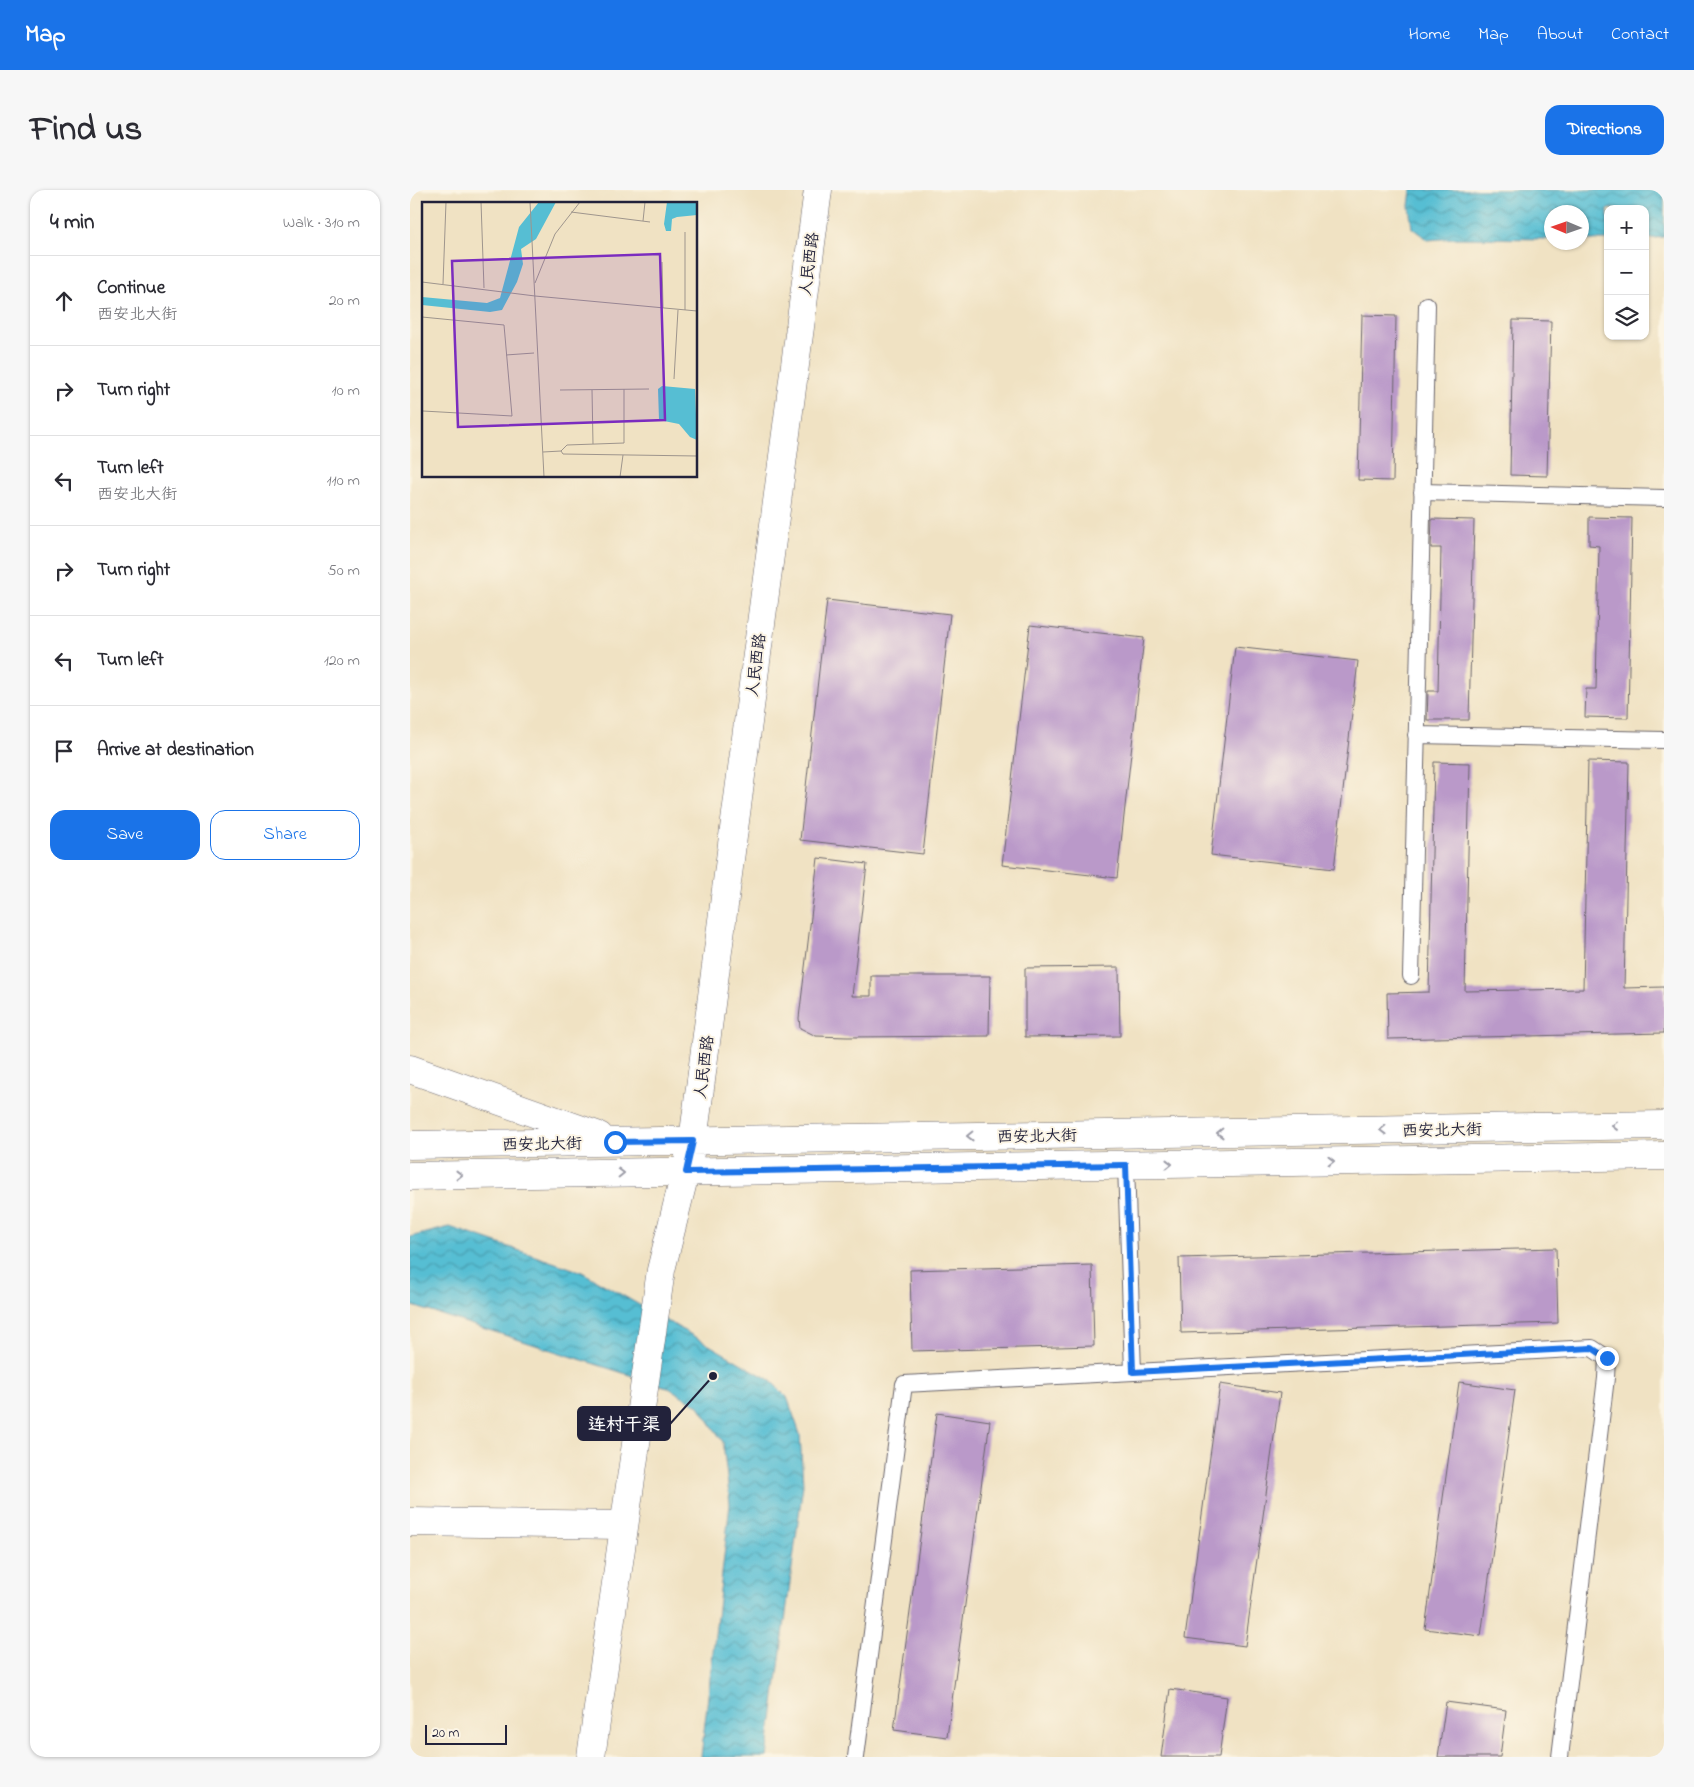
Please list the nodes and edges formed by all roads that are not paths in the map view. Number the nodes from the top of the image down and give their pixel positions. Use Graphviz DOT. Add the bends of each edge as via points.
graph roads {
  1 [pos="818,190"];
  2 [pos="1427,305"];
  3 [pos="1422,492"];
  4 [pos="1664,498"];
  5 [pos="1416,735"];
  6 [pos="1664,740"];
  7 [pos="1411,976"];
  8 [pos="410,1068"];
  9 [pos="1664,1126"];
  10 [pos="693,1141"];
  11 [pos="615,1142"];
  12 [pos="410,1145"];
  13 [pos="1664,1156"];
  14 [pos="1126,1165"];
  15 [pos="686,1172"];
  16 [pos="410,1176"];
  17 [pos="1133,1372"];
  18 [pos="410,1522"];
  19 [pos="623,1526"];
  20 [pos="591,1757"];
  21 [pos="856,1757"];
  22 [pos="1560,1757"];
  1 -- 10 [label="main road, 人民西路"];
  2 -- 3 [label="lane"];
  3 -- 4 [label="lane"];
  3 -- 5 [label="lane"];
  5 -- 6 [label="lane"];
  5 -- 7 [label="lane"];
  8 -- 11 [label="main road"];
  9 -- 10 [label="main road, 西安北大街, one-way"];
  10 -- 11 [label="main road, 西安北大街"];
  10 -- 15 [label="main road, 人民西路"];
  11 -- 12 [label="main road, 西安北大街"];
  14 -- 13 [label="main road, 西安北大街, one-way"];
  14 -- 15 [label="main road, 西安北大街"];
  14 -- 17 [label="lane"];
  16 -- 15 [label="main road, 西安北大街, one-way"];
  15 -- 19 [label="main road, 人民西路" via="661,1270"];
  17 -- 21 [label="lane" via="904,1384"];
  17 -- 22 [label="lane" via="1592,1348 1607,1358"];
  18 -- 19 [label="main road"];
  19 -- 20 [label="main road, 人民西路"];
}
